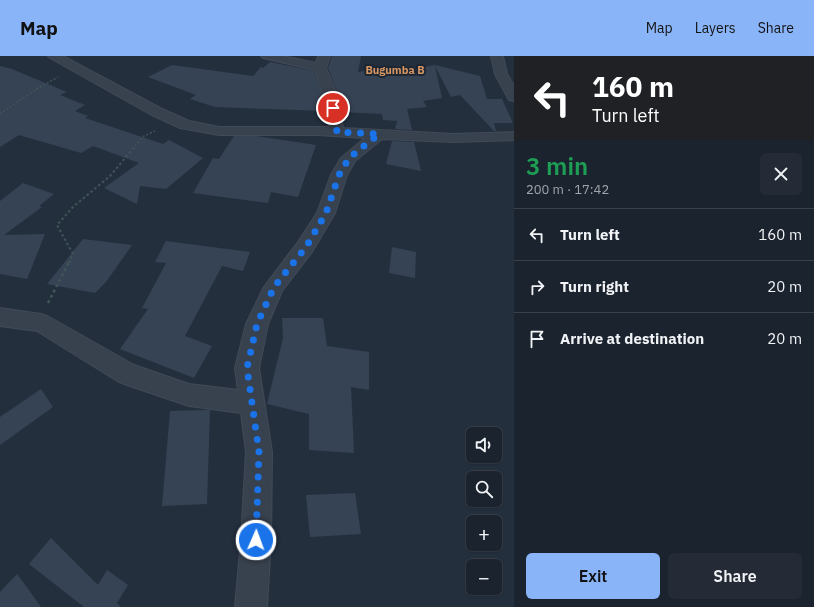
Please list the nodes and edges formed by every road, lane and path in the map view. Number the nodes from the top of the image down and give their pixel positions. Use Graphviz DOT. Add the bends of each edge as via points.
graph roads {
  1 [pos="54,56"];
  2 [pos="267,56"];
  3 [pos="497,56"];
  4 [pos="322,62"];
  5 [pos="78,68"];
  6 [pos="514,97"];
  7 [pos="0,114"];
  8 [pos="175,120"];
  9 [pos="337,132"];
  10 [pos="379,134"];
  11 [pos="514,136"];
  12 [pos="0,318"];
  13 [pos="36,323"];
  14 [pos="252,403"];
  15 [pos="251,607"];
  1 -- 5 [label="street"];
  2 -- 4 [label="street"];
  3 -- 6 [label="street" via="501,74"];
  4 -- 9 [label="street"];
  5 -- 7 [label="path" via="35,90"];
  5 -- 8 [label="street"];
  8 -- 9 [label="street" via="185,125 218,131"];
  8 -- 13 [label="path" via="144,136 110,176 57,225 73,254"];
  9 -- 10 [label="street"];
  10 -- 11 [label="street" via="454,138"];
  10 -- 14 [label="street" via="349,158 339,175 326,213 306,247 274,287 257,324 247,368"];
  12 -- 13 [label="street"];
  13 -- 14 [label="street" via="41,323 127,374 190,396"];
  14 -- 15 [label="street" via="259,452"];
}
